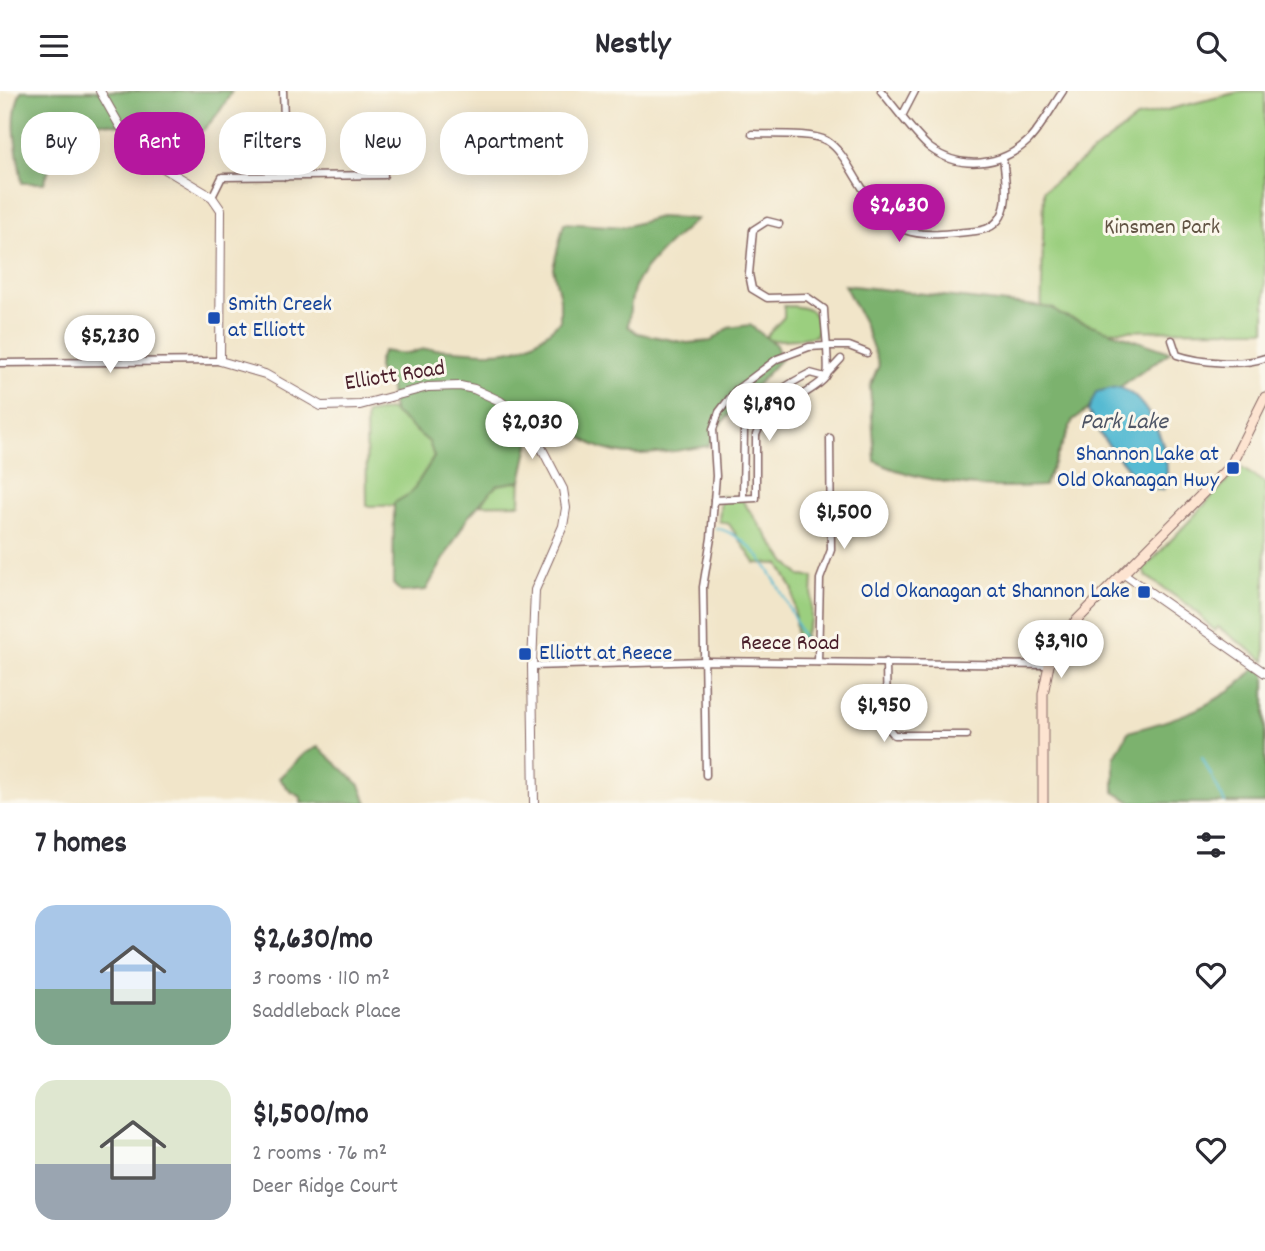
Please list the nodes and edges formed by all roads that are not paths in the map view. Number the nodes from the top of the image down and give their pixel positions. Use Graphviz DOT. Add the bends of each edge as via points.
graph roads {
  1 [pos="100,91"];
  2 [pos="283,91"];
  3 [pos="881,91"];
  4 [pos="915,91"];
  5 [pos="1063,91"];
  6 [pos="902,116"];
  7 [pos="752,134"];
  8 [pos="1003,157"];
  9 [pos="384,176"];
  10 [pos="286,177"];
  11 [pos="212,197"];
  12 [pos="779,224"];
  13 [pos="1172,340"];
  14 [pos="825,346"];
  15 [pos="867,353"];
  16 [pos="1265,358"];
  17 [pos="841,359"];
  18 [pos="220,361"];
  19 [pos="0,363"];
  20 [pos="826,375"];
  21 [pos="1265,397"];
  22 [pos="752,415"];
  23 [pos="761,423"];
  24 [pos="830,438"];
  25 [pos="743,497"];
  26 [pos="714,500"];
  27 [pos="1124,574"];
  28 [pos="705,661"];
  29 [pos="818,662"];
  30 [pos="886,662"];
  31 [pos="1049,665"];
  32 [pos="532,666"];
  33 [pos="1265,673"];
  34 [pos="967,735"];
  35 [pos="706,775"];
  36 [pos="534,803"];
  37 [pos="1043,803"];
  1 -- 11 [label="street" via="137,148"];
  2 -- 10 [label="street"];
  3 -- 6 [label="street"];
  4 -- 6 [label="street"];
  5 -- 8 [label="street" via="1027,141"];
  6 -- 8 [label="street" via="929,147 946,157 965,163"];
  7 -- 8 [label="street" via="828,141 886,219 905,232 929,236 982,231 997,222 1006,208"];
  9 -- 10 [label="street"];
  10 -- 11 [label="street" via="222,177"];
  11 -- 18 [label="street" via="220,210"];
  12 -- 14 [label="street" via="767,221 753,229 752,289 767,298 807,297 824,309"];
  13 -- 16 [label="street" via="1177,355 1186,359 1254,362"];
  14 -- 15 [label="street" via="849,346"];
  14 -- 20 [label="street"];
  14 -- 26 [label="street" via="777,359 736,390 719,412 713,429"];
  17 -- 20 [label="street"];
  18 -- 19 [label="street, Elliott Road"];
  18 -- 32 [label="street, Elliott Road" via="265,374 321,405 360,405 428,387 460,386 509,408 539,443 565,496 563,526 535,590"];
  20 -- 22 [label="street" via="810,373"];
  20 -- 23 [label="street"];
  21 -- 27 [label="main road" via="1231,465"];
  22 -- 23 [label="street"];
  22 -- 25 [label="street" via="744,429"];
  23 -- 25 [label="street" via="756,435 756,498"];
  24 -- 29 [label="street" via="831,550 820,579"];
  25 -- 26 [label="street"];
  26 -- 28 [label="street" via="703,587"];
  27 -- 31 [label="main road" via="1069,628"];
  27 -- 33 [label="street"];
  28 -- 29 [label="street, Reece Road"];
  28 -- 32 [label="street, Reece Road"];
  28 -- 35 [label="street"];
  29 -- 30 [label="street, Reece Road"];
  30 -- 31 [label="street, Reece Road"];
  30 -- 34 [label="street" via="887,726 894,735"];
  31 -- 37 [label="main road" via="1043,694"];
  32 -- 36 [label="street, Elliott Road"];
}
